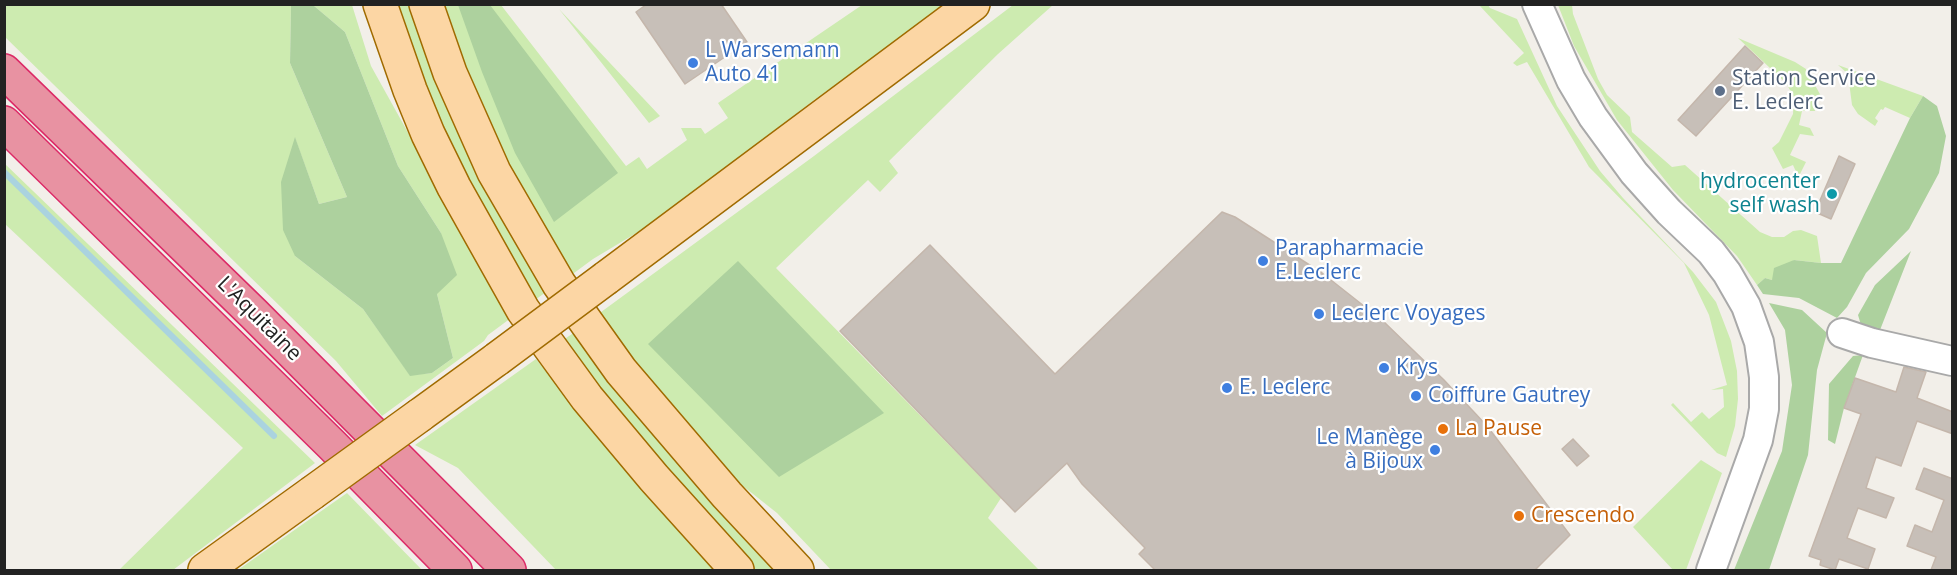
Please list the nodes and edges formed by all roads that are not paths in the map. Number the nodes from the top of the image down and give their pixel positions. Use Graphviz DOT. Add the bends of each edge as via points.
graph roads {
  1 [pos="380,4"];
  2 [pos="426,4"];
  3 [pos="973,4"];
  4 [pos="1537,4"];
  5 [pos="4,71"];
  6 [pos="4,123"];
  7 [pos="1842,333"];
  8 [pos="1953,361"];
  9 [pos="205,570"];
  10 [pos="455,570"];
  11 [pos="509,570"];
  12 [pos="737,570"];
  13 [pos="797,570"];
  14 [pos="1711,570"];
  1 -- 12 [label="main road" via="428,134 523,310 587,398"];
  2 -- 13 [label="main road" via="450,73 494,172 559,284 621,371"];
  3 -- 9 [label="main road, bridge" via="497,359"];
  4 -- 14 [label="street" via="1571,80 1593,117 1634,173 1727,273 1746,306 1759,342 1764,398 1758,440"];
  5 -- 11 [label="highway, L'Aquitaine"];
  6 -- 10 [label="highway, L'Aquitaine"];
  7 -- 8 [label="street"];
}
